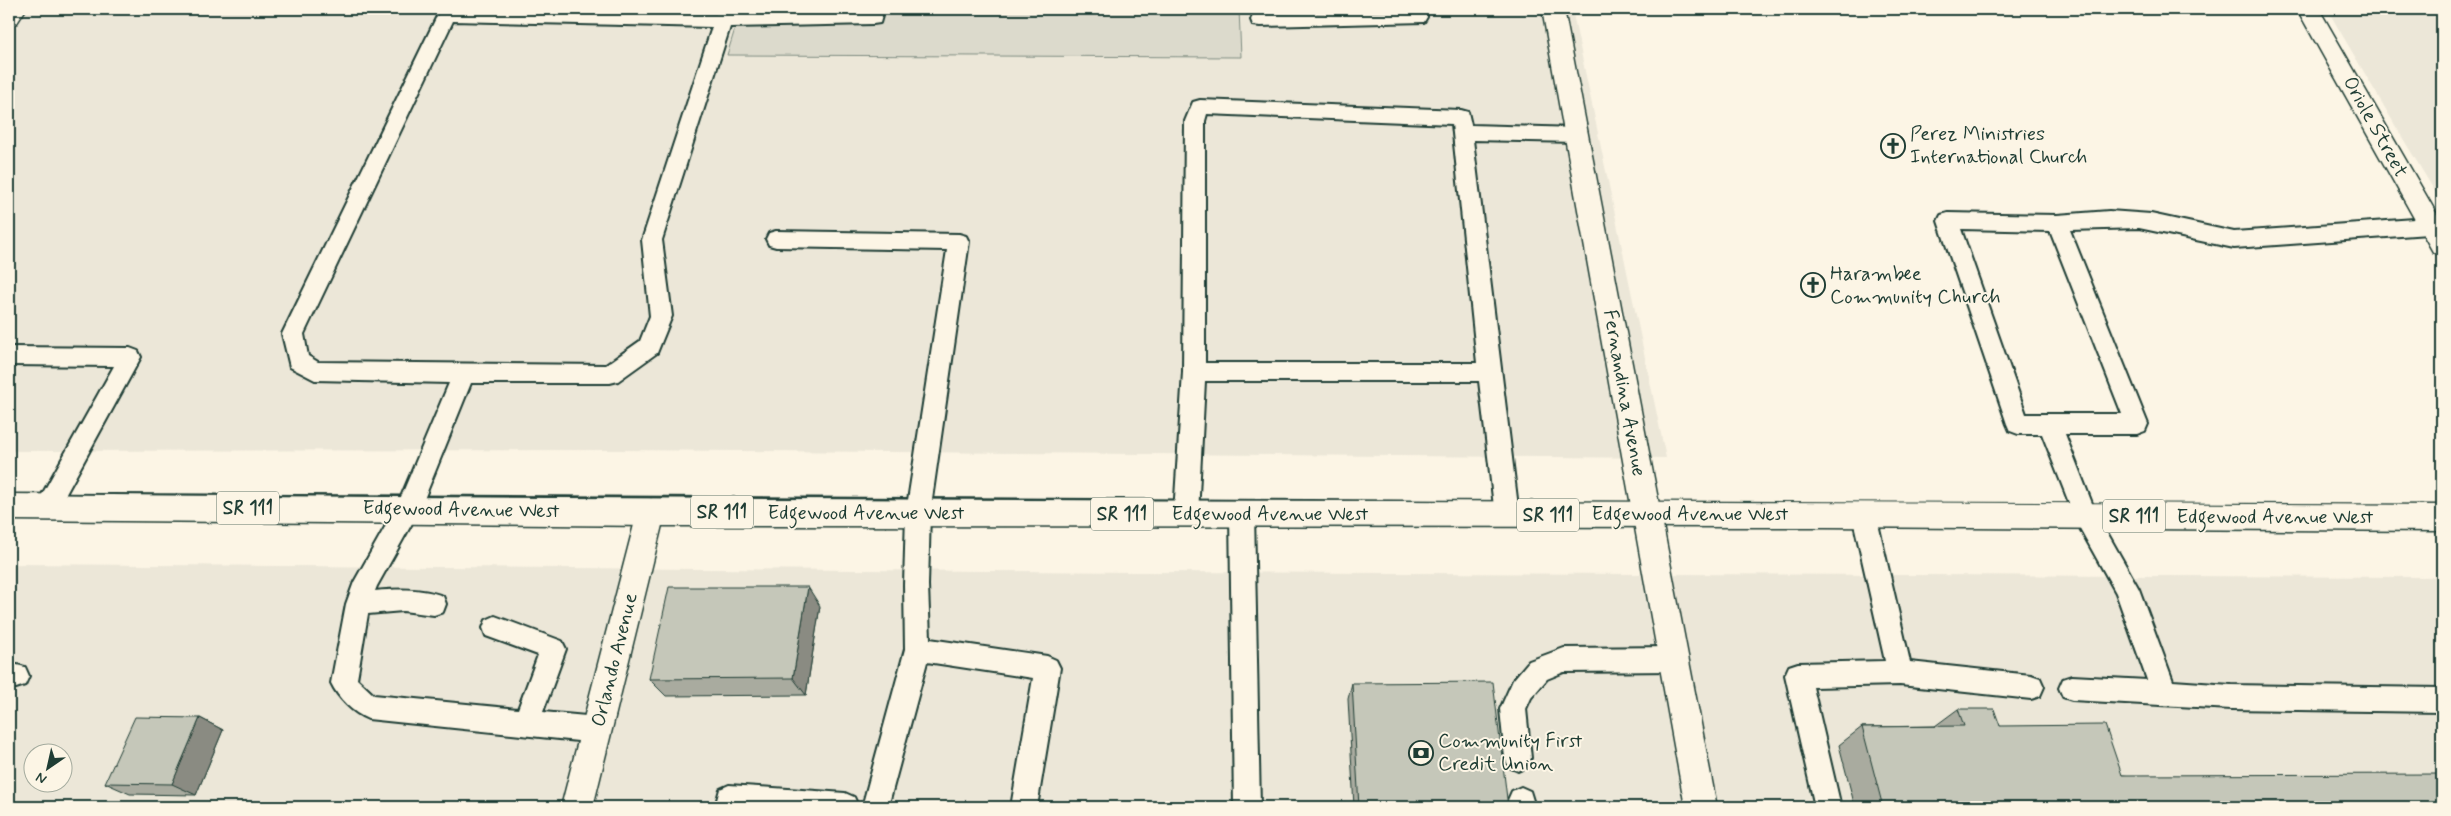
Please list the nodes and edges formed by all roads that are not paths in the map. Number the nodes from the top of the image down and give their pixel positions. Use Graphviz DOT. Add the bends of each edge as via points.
graph roads {
  1 [pos="15,9"];
  2 [pos="875,9"];
  3 [pos="1418,9"];
  4 [pos="1553,9"];
  5 [pos="2308,9"];
  6 [pos="449,12"];
  7 [pos="725,15"];
  8 [pos="9,17"];
  9 [pos="1260,20"];
  10 [pos="1462,132"];
  11 [pos="1576,135"];
  12 [pos="2058,223"];
  13 [pos="2438,232"];
  14 [pos="776,239"];
  15 [pos="9,356"];
  16 [pos="1194,372"];
  17 [pos="1489,372"];
  18 [pos="464,374"];
  19 [pos="2050,424"];
  20 [pos="9,507"];
  21 [pos="48,507"];
  22 [pos="408,510"];
  23 [pos="651,513"];
  24 [pos="918,513"];
  25 [pos="1242,513"];
  26 [pos="1186,514"];
  27 [pos="1645,514"];
  28 [pos="1508,515"];
  29 [pos="1864,515"];
  30 [pos="2085,516"];
  31 [pos="2442,518"];
  32 [pos="358,604"];
  33 [pos="434,604"];
  34 [pos="495,628"];
  35 [pos="918,649"];
  36 [pos="1674,659"];
  37 [pos="1900,674"];
  38 [pos="2031,686"];
  39 [pos="2072,688"];
  40 [pos="2165,694"];
  41 [pos="2442,700"];
  42 [pos="526,722"];
  43 [pos="597,730"];
  44 [pos="1518,758"];
  45 [pos="577,807"];
  46 [pos="728,807"];
  47 [pos="845,807"];
  48 [pos="875,807"];
  49 [pos="1024,807"];
  50 [pos="1247,807"];
  51 [pos="1700,807"];
  52 [pos="1828,807"];
  1 -- 8 [label="main road"];
  2 -- 7 [label="lane" via="873,18"];
  3 -- 9 [label="lane" via="1418,17"];
  4 -- 11 [label="main road, Fernandina Avenue"];
  5 -- 13 [label="main road, Oriole Street"];
  6 -- 7 [label="lane"];
  6 -- 18 [label="lane" via="294,334 298,361 315,371"];
  7 -- 18 [label="lane" via="652,240 661,316 649,347 610,374"];
  10 -- 11 [label="lane"];
  10 -- 16 [label="lane" via="1461,117 1200,107 1196,121"];
  10 -- 17 [label="lane"];
  11 -- 27 [label="main road, Fernandina Avenue"];
  12 -- 13 [label="lane" via="2138,220 2234,240"];
  12 -- 19 [label="lane" via="2137,424"];
  12 -- 19 [label="lane" via="1948,221 2018,424"];
  14 -- 24 [label="lane" via="959,242"];
  15 -- 21 [label="lane" via="130,357"];
  16 -- 17 [label="lane"];
  16 -- 26 [label="lane"];
  17 -- 28 [label="lane"];
  18 -- 22 [label="lane"];
  19 -- 30 [label="lane"];
  20 -- 21 [label="main road, Edgewood Avenue West / SR 111"];
  21 -- 22 [label="main road, Edgewood Avenue West / SR 111"];
  22 -- 23 [label="main road, Edgewood Avenue West / SR 111"];
  22 -- 32 [label="lane" via="366,582"];
  23 -- 24 [label="main road, Edgewood Avenue West / SR 111"];
  23 -- 43 [label="main road, Orlando Avenue"];
  24 -- 26 [label="main road, Edgewood Avenue West / SR 111"];
  24 -- 35 [label="lane"];
  25 -- 26 [label="main road, Edgewood Avenue West / SR 111"];
  25 -- 28 [label="main road, Edgewood Avenue West / SR 111"];
  25 -- 50 [label="lane"];
  27 -- 28 [label="main road, Edgewood Avenue West / SR 111"];
  27 -- 29 [label="main road, Edgewood Avenue West / SR 111"];
  27 -- 36 [label="main road, Fernandina Avenue"];
  29 -- 30 [label="main road, Edgewood Avenue West / SR 111"];
  29 -- 37 [label="lane"];
  30 -- 31 [label="main road, Edgewood Avenue West / SR 111"];
  30 -- 40 [label="lane" via="2127,589"];
  32 -- 33 [label="lane" via="403,600"];
  32 -- 42 [label="lane" via="344,684 368,707"];
  34 -- 42 [label="lane" via="553,650"];
  35 -- 48 [label="lane"];
  35 -- 49 [label="lane" via="1046,668"];
  36 -- 44 [label="lane" via="1564,660 1538,670 1522,689 1513,709"];
  36 -- 51 [label="main road, Fernandina Avenue"];
  37 -- 38 [label="lane"];
  37 -- 52 [label="lane" via="1798,675"];
  39 -- 40 [label="lane"];
  40 -- 41 [label="lane"];
  42 -- 43 [label="lane"];
  43 -- 45 [label="main road, Orlando Avenue"];
  46 -- 47 [label="lane" via="730,798"];
  47 -- 48 [label="lane"];
}
